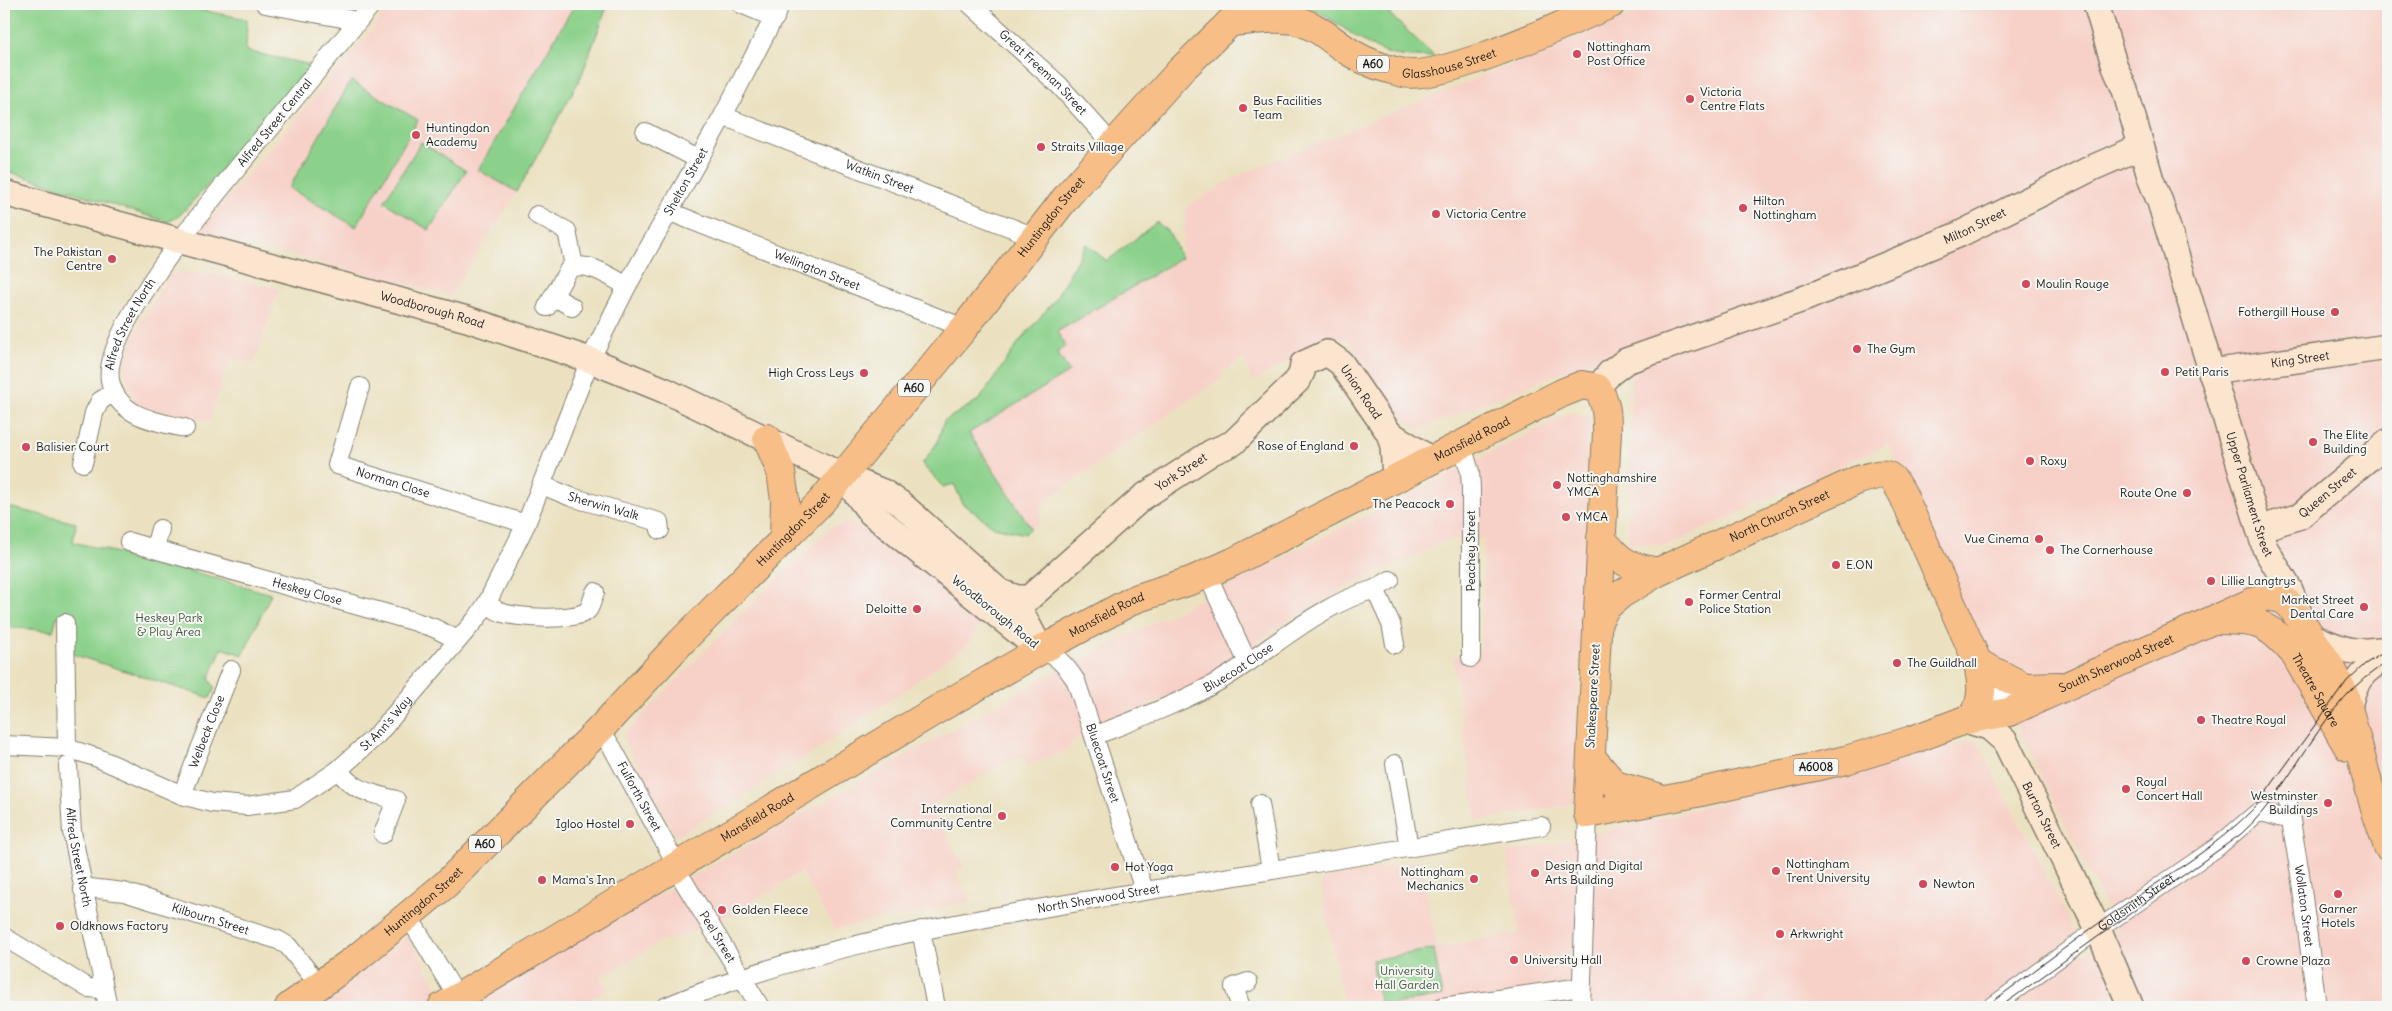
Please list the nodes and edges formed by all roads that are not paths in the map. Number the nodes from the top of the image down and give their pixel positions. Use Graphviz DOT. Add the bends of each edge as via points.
graph roads {
  1 [pos="265,4"];
  2 [pos="372,4"];
  3 [pos="741,4"];
  4 [pos="970,4"];
  5 [pos="1249,4"];
  6 [pos="1611,4"];
  7 [pos="2096,4"];
  8 [pos="778,11"];
  9 [pos="358,21"];
  10 [pos="1230,22"];
  11 [pos="723,116"];
  12 [pos="645,132"];
  13 [pos="2138,138"];
  14 [pos="1113,145"];
  15 [pos="698,159"];
  16 [pos="4,193"];
  17 [pos="670,212"];
  18 [pos="536,215"];
  19 [pos="1035,237"];
  20 [pos="178,242"];
  21 [pos="574,266"];
  22 [pos="627,286"];
  23 [pos="572,307"];
  24 [pos="964,328"];
  25 [pos="2388,347"];
  26 [pos="1308,355"];
  27 [pos="590,360"];
  28 [pos="2211,372"];
  29 [pos="360,387"];
  30 [pos="1597,388"];
  31 [pos="114,392"];
  32 [pos="185,428"];
  33 [pos="1389,433"];
  34 [pos="767,438"];
  35 [pos="2388,442"];
  36 [pos="1462,445"];
  37 [pos="1432,460"];
  38 [pos="83,463"];
  39 [pos="843,476"];
  40 [pos="1395,478"];
  41 [pos="542,485"];
  42 [pos="526,524"];
  43 [pos="160,530"];
  44 [pos="660,530"];
  45 [pos="1601,538"];
  46 [pos="2262,538"];
  47 [pos="784,539"];
  48 [pos="129,542"];
  49 [pos="155,548"];
  50 [pos="1658,572"];
  51 [pos="1207,574"];
  52 [pos="997,591"];
  53 [pos="595,592"];
  54 [pos="2266,596"];
  55 [pos="1029,598"];
  56 [pos="487,603"];
  57 [pos="2216,620"];
  58 [pos="65,623"];
  59 [pos="1597,623"];
  60 [pos="2307,628"];
  61 [pos="458,640"];
  62 [pos="1395,644"];
  63 [pos="2388,649"];
  64 [pos="1041,650"];
  65 [pos="2388,656"];
  66 [pos="1471,658"];
  67 [pos="1246,661"];
  68 [pos="1978,663"];
  69 [pos="231,670"];
  70 [pos="2070,685"];
  71 [pos="2023,686"];
  72 [pos="2349,709"];
  73 [pos="1972,715"];
  74 [pos="600,729"];
  75 [pos="1094,736"];
  76 [pos="4,746"];
  77 [pos="68,748"];
  78 [pos="1590,757"];
  79 [pos="1395,764"];
  80 [pos="68,766"];
  81 [pos="338,770"];
  82 [pos="182,795"];
  83 [pos="1664,799"];
  84 [pos="1260,804"];
  85 [pos="2375,809"];
  86 [pos="1588,814"];
  87 [pos="2287,814"];
  88 [pos="1541,826"];
  89 [pos="383,834"];
  90 [pos="2388,847"];
  91 [pos="1409,848"];
  92 [pos="677,864"];
  93 [pos="1271,870"];
  94 [pos="83,890"];
  95 [pos="1144,890"];
  96 [pos="407,914"];
  97 [pos="921,930"];
  98 [pos="2098,930"];
  99 [pos="4,937"];
  100 [pos="742,976"];
  101 [pos="1248,982"];
  102 [pos="319,985"];
  103 [pos="1581,987"];
  104 [pos="102,988"];
  105 [pos="450,1003"];
  106 [pos="108,1007"];
  107 [pos="289,1007"];
  108 [pos="665,1007"];
  109 [pos="760,1007"];
  110 [pos="936,1007"];
  111 [pos="1241,1007"];
  112 [pos="1442,1007"];
  113 [pos="1581,1007"];
  114 [pos="1992,1007"];
  115 [pos="2131,1007"];
  116 [pos="2317,1007"];
  1 -- 9 [label="street"];
  2 -- 9 [label="street, Alfred Street Central"];
  3 -- 8 [label="street"];
  4 -- 14 [label="street, Great Freeman Street" via="1059,85"];
  5 -- 10 [label="main road, Huntingdon Street / A60"];
  6 -- 10 [label="main road, Glasshouse Street / A60" via="1455,66 1411,73 1377,66 1354,55 1316,28 1300,22 1287,19"];
  7 -- 13 [label="street, Upper Parliament Street"];
  8 -- 11 [label="street, Shelton Street"];
  9 -- 20 [label="street, Alfred Street Central"];
  10 -- 14 [label="main road, Huntingdon Street / A60"];
  11 -- 15 [label="street, Shelton Street"];
  11 -- 19 [label="street, Watkin Street"];
  12 -- 15 [label="street"];
  13 -- 28 [label="street, Upper Parliament Street"];
  13 -- 30 [label="street, Milton Street" via="2092,168 1960,234 1806,298 1626,361"];
  14 -- 19 [label="main road, Huntingdon Street / A60"];
  15 -- 17 [label="street, Shelton Street"];
  16 -- 20 [label="street, Woodborough Road"];
  17 -- 22 [label="street, Shelton Street"];
  17 -- 24 [label="street, Wellington Street"];
  18 -- 21 [label="street" via="567,231"];
  19 -- 24 [label="main road, Huntingdon Street / A60"];
  20 -- 27 [label="street, Woodborough Road" via="467,319"];
  20 -- 31 [label="street, Alfred Street North" via="116,344 110,370"];
  21 -- 22 [label="street" via="586,266"];
  21 -- 23 [label="street" via="550,302"];
  22 -- 27 [label="street, Shelton Street"];
  24 -- 39 [label="main road, Huntingdon Street / A60"];
  25 -- 28 [label="street, King Street"];
  26 -- 33 [label="street, Union Road" via="1341,363"];
  26 -- 55 [label="street, York Street" via="1298,380 1233,443 1212,452 1144,497"];
  27 -- 34 [label="street, Woodborough Road"];
  27 -- 41 [label="street, St Ann's Way"];
  28 -- 46 [label="street, Upper Parliament Street"];
  29 -- 42 [label="street, Norman Close" via="337,465"];
  30 -- 36 [label="main road, Mansfield Road" via="1582,385 1574,388"];
  30 -- 45 [label="main road, Shakespeare Street" via="1603,396 1607,418"];
  31 -- 32 [label="street" via="133,414"];
  31 -- 38 [label="street, Alfred Street North" via="100,401 94,413"];
  33 -- 37 [label="street, Union Road"];
  33 -- 40 [label="street, Union Road"];
  34 -- 39 [label="street, Woodborough Road"];
  34 -- 47 [label="main road" via="781,472 785,500"];
  35 -- 46 [label="street, Queen Street" via="2300,516"];
  36 -- 37 [label="main road, Mansfield Road"];
  36 -- 66 [label="street, Peachey Street" via="1472,488"];
  37 -- 40 [label="main road, Mansfield Road"];
  39 -- 47 [label="main road, Huntingdon Street / A60"];
  39 -- 52 [label="street, Woodborough Road" via="883,492 901,504"];
  39 -- 64 [label="street, Woodborough Road" via="870,512"];
  40 -- 51 [label="main road, Mansfield Road"];
  41 -- 42 [label="street, St Ann's Way"];
  41 -- 44 [label="street, Sherwin Walk" via="571,497 659,522"];
  42 -- 56 [label="street, St Ann's Way"];
  43 -- 49 [label="street"];
  45 -- 50 [label="main road" via="1626,564"];
  45 -- 59 [label="main road, Shakespeare Street"];
  46 -- 54 [label="street"];
  46 -- 60 [label="street, Upper Parliament Street"];
  47 -- 74 [label="main road, Huntingdon Street / A60"];
  48 -- 49 [label="street, Heskey Close"];
  49 -- 61 [label="street, Heskey Close" via="413,621"];
  50 -- 59 [label="main road, North Church Street" via="1620,595 1606,607"];
  50 -- 68 [label="main road, North Church Street" via="1858,480 1885,475 1895,480 1898,486"];
  51 -- 64 [label="main road, Mansfield Road" via="1135,599"];
  51 -- 67 [label="street"];
  52 -- 55 [label="street"];
  52 -- 64 [label="street, Woodborough Road" via="1020,610"];
  53 -- 56 [label="street" via="588,610 578,616 516,616 499,612"];
  54 -- 57 [label="main road, South Sherwood Street"];
  54 -- 60 [label="main road" via="2282,599 2291,606"];
  55 -- 64 [label="street"];
  56 -- 61 [label="street, St Ann's Way"];
  57 -- 70 [label="main road, South Sherwood Street"];
  57 -- 85 [label="main road, Theatre Square" via="2264,625 2272,629 2294,653 2350,748"];
  58 -- 77 [label="street"];
  59 -- 78 [label="main road, Shakespeare Street"];
  60 -- 63 [label="street" via="2345,651"];
  60 -- 72 [label="main road, Upper Parliament Street" via="2332,669"];
  61 -- 81 [label="street, St Ann's Way" via="377,735"];
  62 -- 67 [label="street, Bluecoat Close" via="1383,584 1327,608"];
  64 -- 75 [label="street, Bluecoat Street" via="1068,667 1084,701"];
  64 -- 92 [label="main road, Mansfield Road"];
  65 -- 72 [label="street" via="2368,668 2359,678"];
  67 -- 75 [label="street, Bluecoat Close" via="1221,680 1169,706"];
  68 -- 71 [label="main road"];
  68 -- 73 [label="main road" via="1983,689"];
  69 -- 82 [label="street, Welbeck Close"];
  70 -- 71 [label="main road"];
  70 -- 73 [label="main road, South Sherwood Street / A6008" via="2009,712"];
  71 -- 73 [label="street, South Sherwood Street" via="1988,700"];
  72 -- 85 [label="main road, Upper Parliament Street"];
  73 -- 83 [label="main road, South Sherwood Street / A6008" via="1912,740 1846,760"];
  73 -- 98 [label="street, Burton Street" via="2005,741"];
  74 -- 92 [label="street, Fulforth Street"];
  74 -- 96 [label="main road, Huntingdon Street / A60" via="446,884"];
  75 -- 95 [label="street, Bluecoat Street"];
  76 -- 77 [label="street, St Ann's Way"];
  77 -- 82 [label="street, St Ann's Way"];
  78 -- 83 [label="main road, South Sherwood Street / A6008" via="1615,785"];
  78 -- 86 [label="main road, Shakespeare Street"];
  79 -- 91 [label="street"];
  80 -- 94 [label="street, Alfred Street North" via="72,832"];
  81 -- 82 [label="street, St Ann's Way" via="295,799 278,803 225,805"];
  81 -- 89 [label="street" via="358,790 396,800"];
  83 -- 86 [label="main road, South Sherwood Street / A6008"];
  84 -- 93 [label="street"];
  85 -- 90 [label="main road, Upper Parliament Street"];
  86 -- 103 [label="street, Shakespeare Street"];
  87 -- 98 [label="street, Goldsmith Street" via="2257,813 2216,848"];
  87 -- 116 [label="street, Wollaton Street" via="2302,884"];
  88 -- 91 [label="street, North Sherwood Street"];
  91 -- 93 [label="street, North Sherwood Street"];
  92 -- 100 [label="street, Peel Street" via="681,877"];
  92 -- 105 [label="main road, Mansfield Road"];
  93 -- 95 [label="street, North Sherwood Street"];
  94 -- 102 [label="street, Kilbourn Street" via="124,892 278,940 288,946"];
  94 -- 104 [label="street, Alfred Street North"];
  95 -- 97 [label="street, North Sherwood Street"];
  96 -- 102 [label="main road, Huntingdon Street / A60" via="358,957"];
  96 -- 105 [label="street"];
  97 -- 100 [label="street, North Sherwood Street" via="832,950"];
  97 -- 110 [label="street"];
  98 -- 114 [label="street, Goldsmith Street"];
  98 -- 115 [label="street, Burton Street"];
  99 -- 104 [label="street" via="88,988"];
  100 -- 108 [label="street, North Sherwood Street"];
  100 -- 109 [label="street, Peel Street"];
  101 -- 111 [label="street" via="1234,987"];
  102 -- 107 [label="main road, Huntingdon Street / A60"];
  103 -- 112 [label="street"];
  103 -- 113 [label="street, Shakespeare Street"];
  104 -- 106 [label="street, Alfred Street North"];
}
